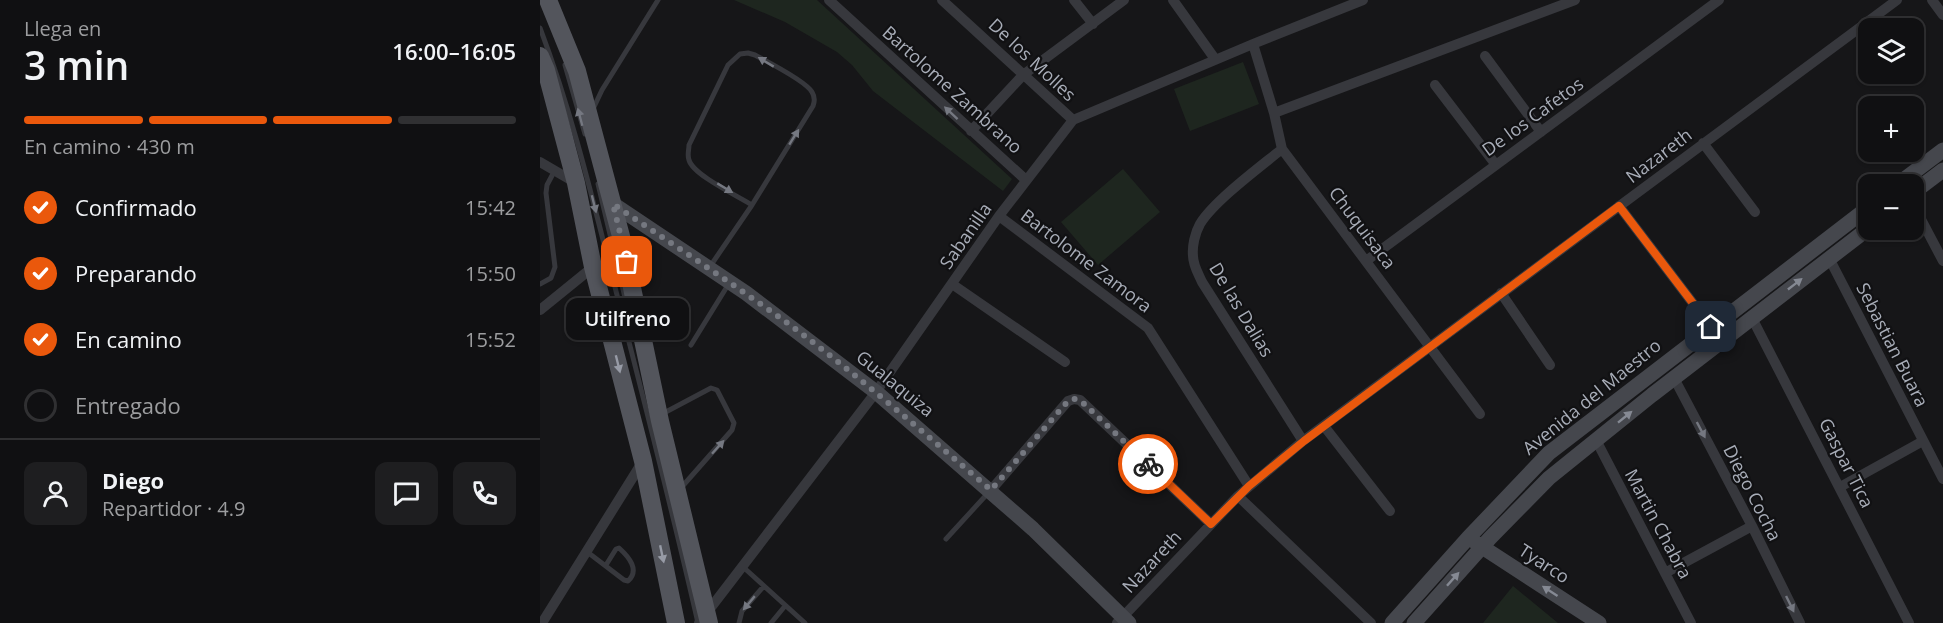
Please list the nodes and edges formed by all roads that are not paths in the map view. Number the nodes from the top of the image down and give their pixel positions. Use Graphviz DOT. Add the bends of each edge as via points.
graph roads {
  1 [pos="548,0"];
  2 [pos="658,0"];
  3 [pos="829,0"];
  4 [pos="942,0"];
  5 [pos="1074,0"];
  6 [pos="1124,0"];
  7 [pos="1173,0"];
  8 [pos="1363,0"];
  9 [pos="1575,0"];
  10 [pos="1719,0"];
  11 [pos="1897,0"];
  12 [pos="1932,0"];
  13 [pos="1347,3"];
  14 [pos="1943,15"];
  15 [pos="1093,24"];
  16 [pos="540,28"];
  17 [pos="1253,44"];
  18 [pos="540,56"];
  19 [pos="1485,56"];
  20 [pos="563,60"];
  21 [pos="1215,60"];
  22 [pos="1023,75"];
  23 [pos="1435,85"];
  24 [pos="1274,112"];
  25 [pos="590,116"];
  26 [pos="1073,120"];
  27 [pos="971,131"];
  28 [pos="1541,132"];
  29 [pos="1703,143"];
  30 [pos="588,145"];
  31 [pos="1282,148"];
  32 [pos="1943,150"];
  33 [pos="540,162"];
  34 [pos="1496,165"];
  35 [pos="555,170"];
  36 [pos="1943,170"];
  37 [pos="1911,174"];
  38 [pos="596,177"];
  39 [pos="1026,180"];
  40 [pos="576,183"];
  41 [pos="1924,184"];
  42 [pos="613,204"];
  43 [pos="752,205"];
  44 [pos="1619,206"];
  45 [pos="1755,212"];
  46 [pos="1858,215"];
  47 [pos="999,216"];
  48 [pos="1924,225"];
  49 [pos="1858,236"];
  50 [pos="618,245"];
  51 [pos="1829,258"];
  52 [pos="600,261"];
  53 [pos="1366,261"];
  54 [pos="1943,261"];
  55 [pos="709,268"];
  56 [pos="729,283"];
  57 [pos="540,284"];
  58 [pos="952,284"];
  59 [pos="1764,287"];
  60 [pos="1500,293"];
  61 [pos="1774,300"];
  62 [pos="540,310"];
  63 [pos="1752,318"];
  64 [pos="1711,327"];
  65 [pos="691,345"];
  66 [pos="1430,345"];
  67 [pos="1065,362"];
  68 [pos="1550,365"];
  69 [pos="1674,378"];
  70 [pos="1641,381"];
  71 [pos="876,392"];
  72 [pos="1652,395"];
  73 [pos="1480,414"];
  74 [pos="659,416"];
  75 [pos="1324,426"];
  76 [pos="1596,440"];
  77 [pos="1304,441"];
  78 [pos="1923,441"];
  79 [pos="642,461"];
  80 [pos="1943,480"];
  81 [pos="1249,486"];
  82 [pos="1840,487"];
  83 [pos="679,490"];
  84 [pos="991,490"];
  85 [pos="1512,490"];
  86 [pos="1238,496"];
  87 [pos="1525,503"];
  88 [pos="1390,512"];
  89 [pos="1211,524"];
  90 [pos="1752,526"];
  91 [pos="1468,538"];
  92 [pos="946,539"];
  93 [pos="1482,547"];
  94 [pos="586,551"];
  95 [pos="606,565"];
  96 [pos="742,566"];
  97 [pos="1665,573"];
  98 [pos="764,586"];
  99 [pos="785,606"];
  100 [pos="702,621"];
  101 [pos="1123,621"];
  102 [pos="542,623"];
  103 [pos="676,623"];
  104 [pos="739,623"];
  105 [pos="771,623"];
  106 [pos="805,623"];
  107 [pos="1371,623"];
  108 [pos="1392,623"];
  109 [pos="1414,623"];
  110 [pos="1599,623"];
  111 [pos="1691,623"];
  112 [pos="1800,623"];
  113 [pos="1909,623"];
  1 -- 25 [label="main road" via="578,71"];
  2 -- 25 [label="lane"];
  27 -- 3 [label="street, Bartolome Zambrano, one-way"];
  4 -- 22 [label="street, De los Molles"];
  5 -- 15 [label="street"];
  6 -- 15 [label="street"];
  7 -- 21 [label="street"];
  8 -- 13 [label="street, Sabanilla"];
  9 -- 24 [label="street"];
  10 -- 28 [label="street, De los Cafetos"];
  11 -- 29 [label="street, Nazareth"];
  12 -- 14 [label="street"];
  13 -- 17 [label="street, Sabanilla"];
  15 -- 22 [label="street"];
  16 -- 52 [label="lane, one-way" via="578,138"];
  17 -- 21 [label="street, Sabanilla"];
  17 -- 24 [label="street, Chuquisaca"];
  18 -- 40 [label="main road"];
  19 -- 28 [label="street"];
  30 -- 20 [label="lane, one-way"];
  21 -- 26 [label="street, Sabanilla"];
  22 -- 26 [label="street, De los Molles"];
  22 -- 27 [label="street"];
  23 -- 34 [label="street"];
  24 -- 31 [label="street, Chuquisaca"];
  25 -- 42 [label="main road"];
  26 -- 39 [label="street, Sabanilla"];
  27 -- 39 [label="street, Bartolome Zambrano"];
  28 -- 34 [label="street, De los Cafetos"];
  29 -- 44 [label="street, Nazareth"];
  29 -- 45 [label="street"];
  31 -- 53 [label="street, Chuquisaca"];
  31 -- 77 [label="street, De las Dalias" via="1205,216 1195,236 1193,256 1202,282"];
  32 -- 37 [label="main road"];
  33 -- 35 [label="street"];
  34 -- 53 [label="street, De los Cafetos"];
  35 -- 40 [label="street"];
  35 -- 57 [label="lane" via="546,193 555,267 551,278"];
  36 -- 41 [label="main road"];
  38 -- 50 [label="lane"];
  39 -- 47 [label="street, Sabanilla"];
  40 -- 52 [label="main road"];
  42 -- 50 [label="main road"];
  42 -- 55 [label="main road, Gualaquiza"];
  43 -- 43 [label="lane, one-way" via="815,100 806,86 748,53 740,54 728,65 689,146 688,160 698,172"];
  43 -- 55 [label="lane"];
  44 -- 60 [label="street, Nazareth"];
  44 -- 64 [label="street"];
  46 -- 59 [label="main road, Avenida del Maestro"];
  47 -- 58 [label="street, Sabanilla"];
  47 -- 81 [label="street, Bartolome Zamora" via="1148,328"];
  48 -- 54 [label="street"];
  49 -- 51 [label="main road, Avenida del Maestro"];
  50 -- 52 [label="lane"];
  50 -- 74 [label="main road"];
  50 -- 100 [label="lane"];
  61 -- 51 [label="main road, Avenida del Maestro, one-way"];
  51 -- 78 [label="street, Sebastian Buara"];
  52 -- 62 [label="street"];
  52 -- 79 [label="main road, one-way"];
  52 -- 100 [label="lane"];
  53 -- 66 [label="street, Chuquisaca"];
  55 -- 56 [label="main road, Gualaquiza"];
  56 -- 65 [label="lane"];
  56 -- 71 [label="main road, Gualaquiza"];
  58 -- 67 [label="street"];
  58 -- 71 [label="street, Sabanilla"];
  59 -- 61 [label="main road"];
  59 -- 64 [label="main road, Avenida del Maestro"];
  60 -- 66 [label="street, Nazareth"];
  60 -- 68 [label="street"];
  61 -- 63 [label="main road, Avenida del Maestro"];
  63 -- 69 [label="main road, Avenida del Maestro"];
  63 -- 82 [label="street, Gaspar Tica"];
  64 -- 70 [label="main road, Avenida del Maestro"];
  66 -- 73 [label="street, Chuquisaca"];
  66 -- 75 [label="street, Nazareth"];
  69 -- 72 [label="main road, Avenida del Maestro"];
  69 -- 90 [label="street, Diego Cocha, one-way"];
  70 -- 72 [label="main road"];
  70 -- 85 [label="main road, Avenida del Maestro" via="1550,453"];
  71 -- 84 [label="main road, Gualaquiza"];
  71 -- 96 [label="street, Sabanilla"];
  76 -- 72 [label="main road, Avenida del Maestro, one-way"];
  74 -- 83 [label="main road"];
  83 -- 74 [label="lane, one-way" via="734,423 715,388"];
  75 -- 77 [label="street, Nazareth"];
  75 -- 88 [label="street"];
  76 -- 87 [label="main road, Avenida del Maestro"];
  76 -- 97 [label="street, Martin Chabra"];
  77 -- 81 [label="street, Nazareth"];
  78 -- 80 [label="street, Sebastian Buara"];
  78 -- 82 [label="street"];
  79 -- 94 [label="street"];
  79 -- 103 [label="main road, one-way"];
  81 -- 86 [label="street, Nazareth"];
  82 -- 113 [label="street, Gaspar Tica"];
  83 -- 100 [label="main road"];
  84 -- 89 [label="street" via="1068,401 1074,399 1080,400"];
  84 -- 92 [label="lane"];
  84 -- 101 [label="main road, Gualaquiza"];
  85 -- 87 [label="main road"];
  85 -- 91 [label="main road, Avenida del Maestro"];
  86 -- 89 [label="street, Nazareth"];
  86 -- 107 [label="street"];
  87 -- 93 [label="main road, Avenida del Maestro"];
  89 -- 101 [label="street, Nazareth"];
  90 -- 97 [label="street"];
  90 -- 112 [label="street, Diego Cocha, one-way"];
  91 -- 93 [label="main road, Tyarco"];
  91 -- 108 [label="main road, Avenida del Maestro"];
  109 -- 93 [label="main road, Avenida del Maestro, one-way"];
  110 -- 93 [label="main road, Tyarco, one-way"];
  94 -- 95 [label="lane"];
  94 -- 102 [label="street"];
  95 -- 95 [label="lane" via="624,580 628,581 634,573 629,558 619,548"];
  96 -- 98 [label="lane"];
  96 -- 100 [label="street, Sabanilla"];
  97 -- 111 [label="street, Martin Chabra"];
  98 -- 99 [label="lane"];
  98 -- 104 [label="lane, one-way" via="742,611"];
  99 -- 105 [label="lane"];
  99 -- 106 [label="lane"];
}
